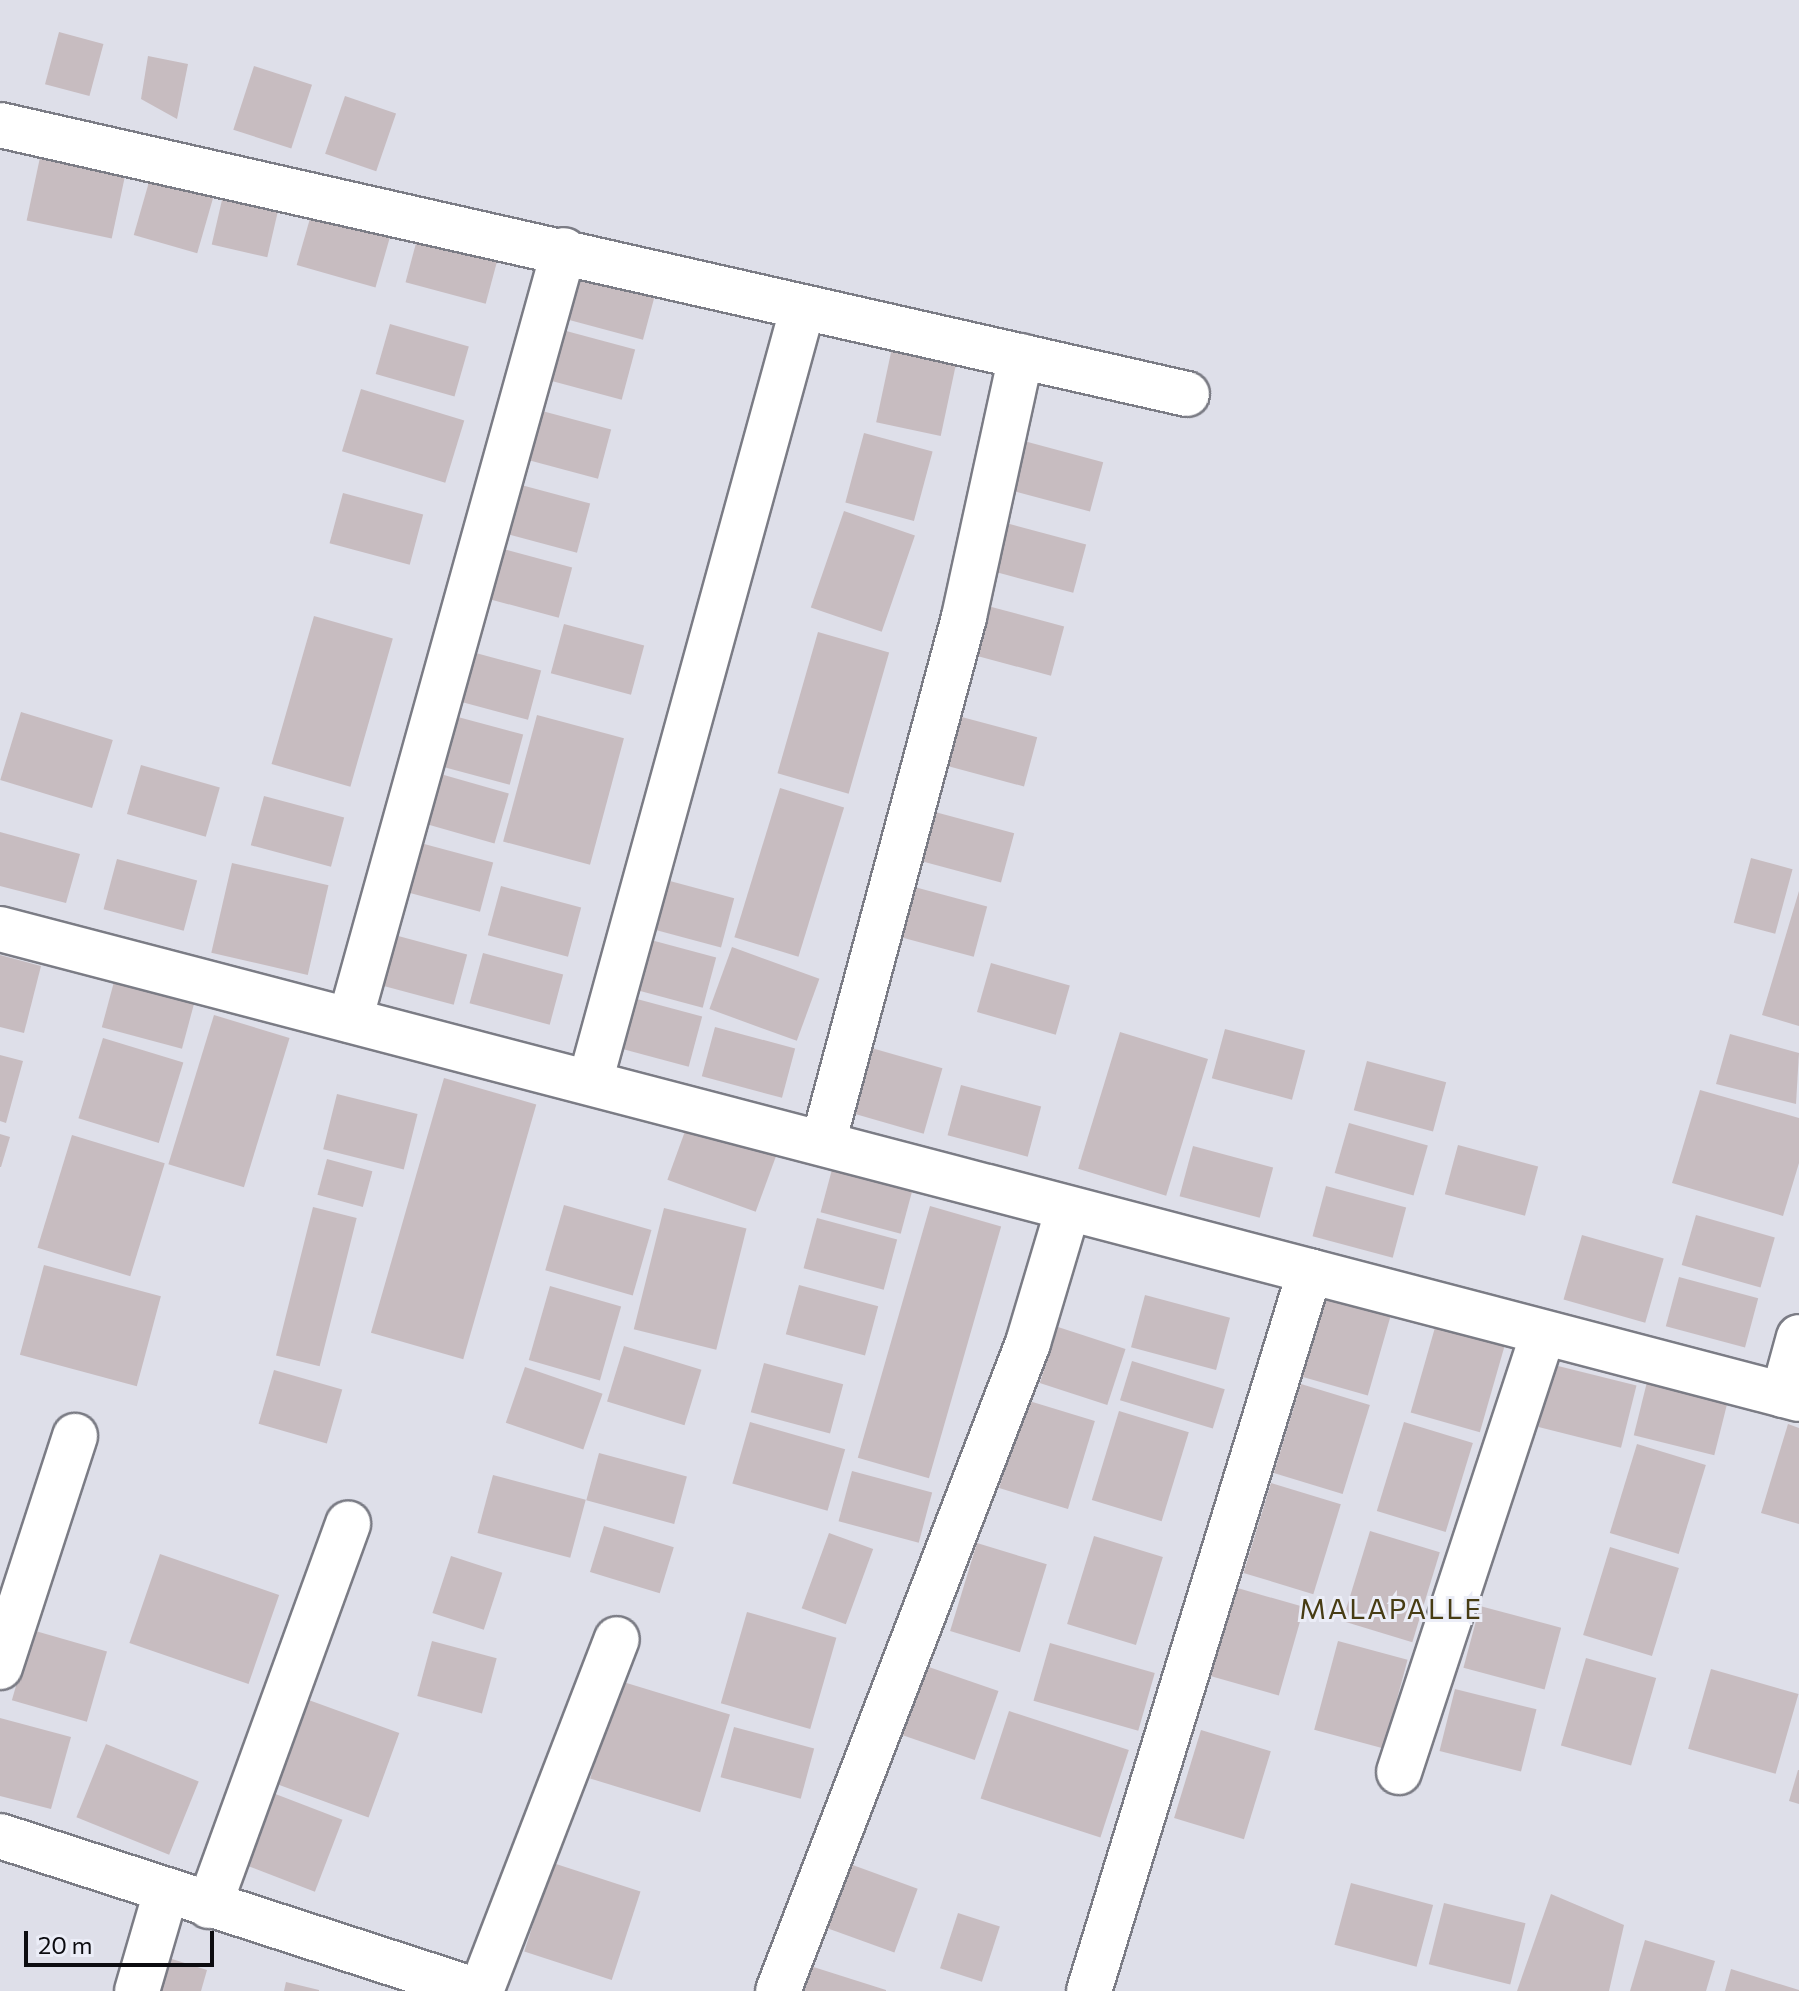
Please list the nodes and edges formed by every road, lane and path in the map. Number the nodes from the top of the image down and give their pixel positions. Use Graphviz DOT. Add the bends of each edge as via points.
graph roads {
  1 [pos="0,125"];
  2 [pos="564,250"];
  3 [pos="802,310"];
  4 [pos="1021,356"];
  5 [pos="1187,394"];
  6 [pos="0,929"];
  7 [pos="350,1020"];
  8 [pos="590,1082"];
  9 [pos="823,1143"];
  10 [pos="1068,1209"];
  11 [pos="1310,1271"];
  12 [pos="1543,1334"];
  13 [pos="1799,1337"];
  14 [pos="1791,1397"];
  15 [pos="75,1436"];
  16 [pos="348,1524"];
  17 [pos="617,1639"];
  18 [pos="0,1667"];
  19 [pos="1399,1772"];
  20 [pos="0,1836"];
  21 [pos="166,1892"];
  22 [pos="209,1906"];
  23 [pos="467,1989"];
  24 [pos="137,1991"];
  25 [pos="778,1991"];
  26 [pos="1089,1991"];
  1 -- 2 [label="street"];
  2 -- 3 [label="street"];
  2 -- 7 [label="street"];
  3 -- 4 [label="street"];
  3 -- 8 [label="street"];
  4 -- 5 [label="street"];
  4 -- 9 [label="street" via="964,617"];
  6 -- 7 [label="street"];
  7 -- 8 [label="street"];
  8 -- 9 [label="street"];
  9 -- 10 [label="street"];
  10 -- 11 [label="street"];
  10 -- 25 [label="street" via="1028,1343"];
  11 -- 12 [label="street"];
  11 -- 26 [label="street"];
  12 -- 14 [label="street"];
  12 -- 19 [label="street"];
  13 -- 14 [label="street"];
  15 -- 18 [label="street"];
  16 -- 22 [label="street"];
  17 -- 23 [label="street"];
  20 -- 21 [label="street"];
  21 -- 22 [label="street"];
  21 -- 24 [label="street"];
  22 -- 23 [label="street"];
}
